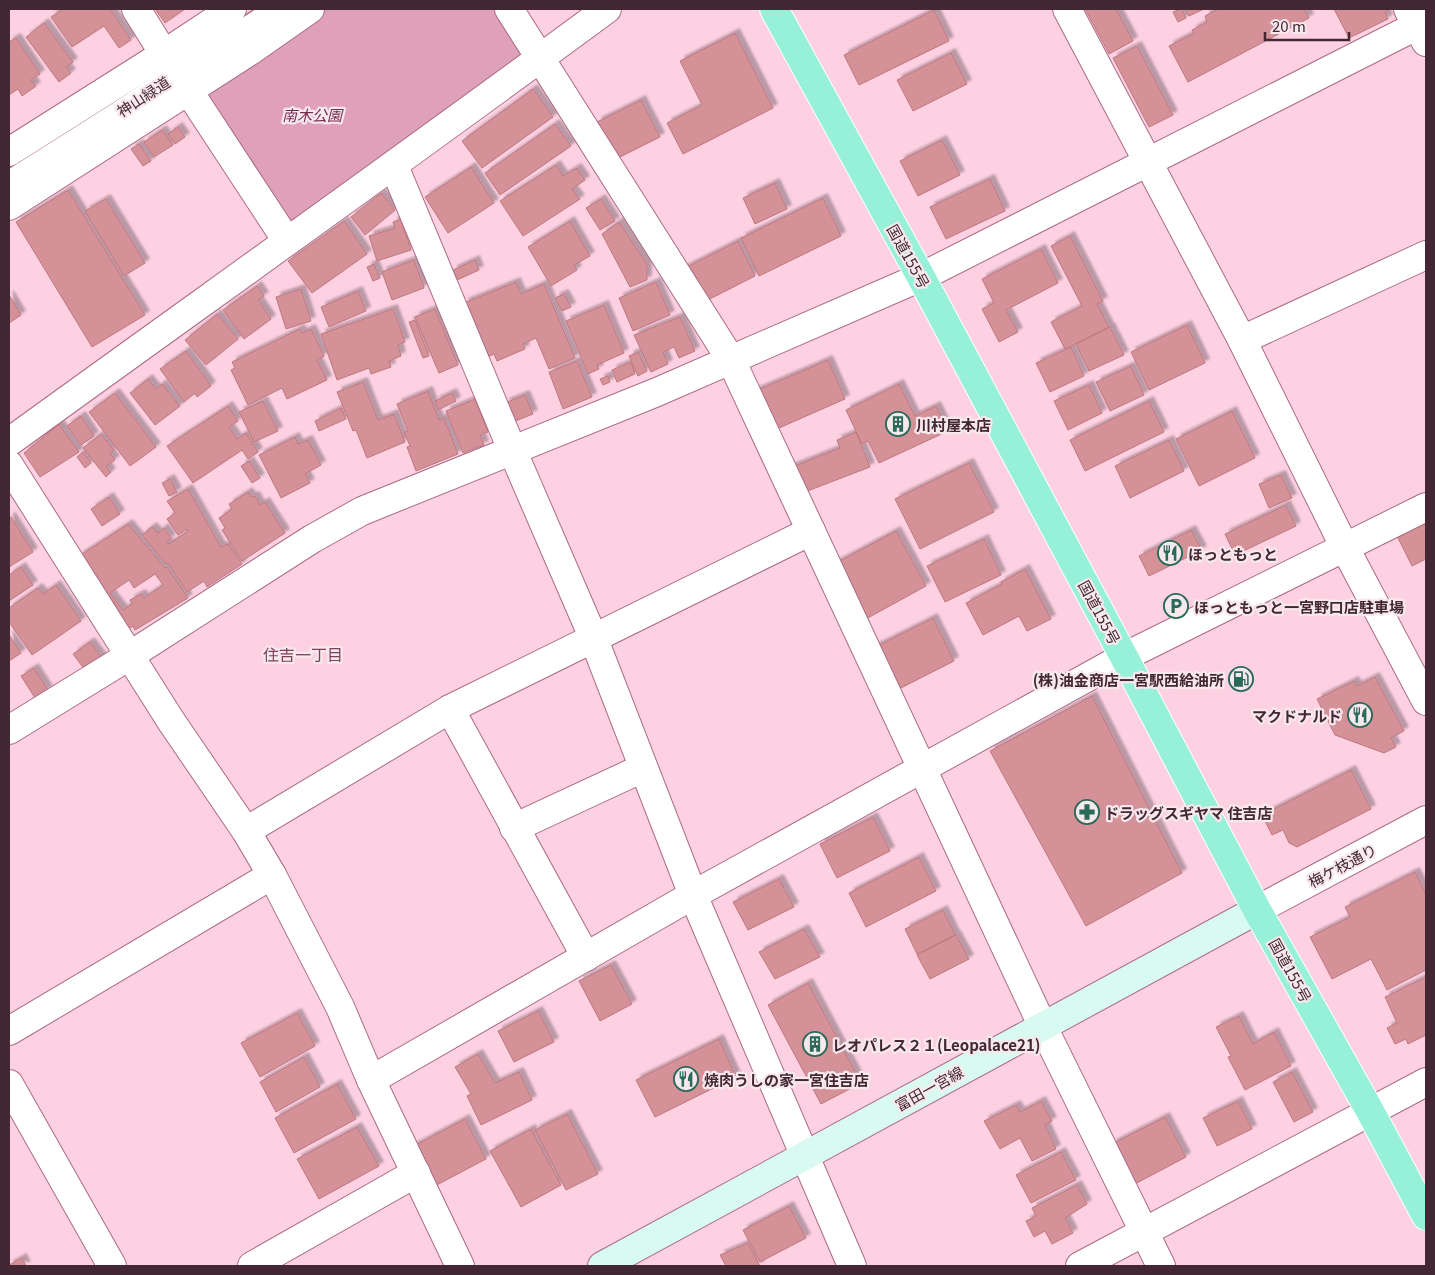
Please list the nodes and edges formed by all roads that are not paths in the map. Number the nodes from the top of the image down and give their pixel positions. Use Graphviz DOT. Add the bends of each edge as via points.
graph roads {
  1 [pos="136,9"];
  2 [pos="232,9"];
  3 [pos="276,9"];
  4 [pos="310,9"];
  5 [pos="508,9"];
  6 [pos="607,9"];
  7 [pos="774,9"];
  8 [pos="1066,9"];
  9 [pos="1420,24"];
  10 [pos="164,54"];
  11 [pos="540,59"];
  12 [pos="188,90"];
  13 [pos="9,152"];
  14 [pos="1149,162"];
  15 [pos="394,166"];
  16 [pos="9,182"];
  17 [pos="9,206"];
  18 [pos="287,241"];
  19 [pos="1426,255"];
  20 [pos="921,277"];
  21 [pos="1242,340"];
  22 [pos="731,360"];
  23 [pos="9,442"];
  24 [pos="513,452"];
  25 [pos="9,465"];
  26 [pos="1426,507"];
  27 [pos="811,531"];
  28 [pos="1345,548"];
  29 [pos="593,637"];
  30 [pos="129,656"];
  31 [pos="1124,657"];
  32 [pos="1426,701"];
  33 [pos="450,709"];
  34 [pos="9,730"];
  35 [pos="643,768"];
  36 [pos="922,769"];
  37 [pos="1426,820"];
  38 [pos="514,828"];
  39 [pos="246,831"];
  40 [pos="272,875"];
  41 [pos="693,895"];
  42 [pos="1257,910"];
  43 [pos="586,957"];
  44 [pos="1042,1026"];
  45 [pos="9,1032"];
  46 [pos="371,1080"];
  47 [pos="1426,1082"];
  48 [pos="9,1084"];
  49 [pos="1370,1111"];
  50 [pos="806,1156"];
  51 [pos="416,1172"];
  52 [pos="1426,1216"];
  53 [pos="1143,1232"];
  54 [pos="112,1266"];
  55 [pos="252,1266"];
  56 [pos="460,1266"];
  57 [pos="602,1266"];
  58 [pos="852,1266"];
  59 [pos="1080,1266"];
  60 [pos="1161,1266"];
  1 -- 10 [label="street"];
  2 -- 10 [label="street"];
  3 -- 16 [label="street, 神山緑道"];
  4 -- 12 [label="street"];
  5 -- 11 [label="street"];
  6 -- 11 [label="street"];
  7 -- 20 [label="highway, 国道155号"];
  8 -- 14 [label="street"];
  9 -- 14 [label="street"];
  10 -- 13 [label="street"];
  11 -- 15 [label="street"];
  11 -- 22 [label="street"];
  12 -- 17 [label="street"];
  12 -- 18 [label="street"];
  14 -- 20 [label="street"];
  14 -- 21 [label="street"];
  15 -- 18 [label="street"];
  15 -- 24 [label="street"];
  18 -- 23 [label="street"];
  19 -- 21 [label="street"];
  20 -- 22 [label="street"];
  20 -- 31 [label="highway, 国道155号"];
  21 -- 28 [label="street"];
  22 -- 24 [label="street"];
  22 -- 27 [label="street"];
  24 -- 29 [label="street"];
  24 -- 30 [label="street" via="362,511 287,554"];
  25 -- 30 [label="street"];
  26 -- 28 [label="street"];
  27 -- 29 [label="street"];
  27 -- 36 [label="street"];
  28 -- 31 [label="street"];
  28 -- 32 [label="street"];
  29 -- 33 [label="street"];
  29 -- 35 [label="street"];
  30 -- 34 [label="street"];
  30 -- 39 [label="street"];
  31 -- 36 [label="street"];
  31 -- 42 [label="highway, 国道155号"];
  33 -- 38 [label="street"];
  33 -- 39 [label="street"];
  35 -- 38 [label="street"];
  35 -- 41 [label="street"];
  36 -- 41 [label="street"];
  36 -- 44 [label="street"];
  37 -- 42 [label="street, 梅ケ枝通り"];
  38 -- 43 [label="street"];
  39 -- 40 [label="street"];
  40 -- 45 [label="street"];
  40 -- 46 [label="street" via="340,1007"];
  41 -- 43 [label="street"];
  41 -- 50 [label="street"];
  42 -- 44 [label="main road, 富田一宮線"];
  42 -- 49 [label="highway, 国道155号"];
  43 -- 46 [label="street"];
  44 -- 50 [label="main road, 富田一宮線"];
  44 -- 53 [label="street"];
  46 -- 51 [label="street"];
  47 -- 49 [label="street"];
  48 -- 54 [label="street"];
  49 -- 52 [label="highway, 国道155号"];
  49 -- 53 [label="street"];
  50 -- 57 [label="main road, 富田一宮線"];
  50 -- 58 [label="street"];
  51 -- 55 [label="street"];
  51 -- 56 [label="street"];
  53 -- 59 [label="street"];
  53 -- 60 [label="street"];
}
